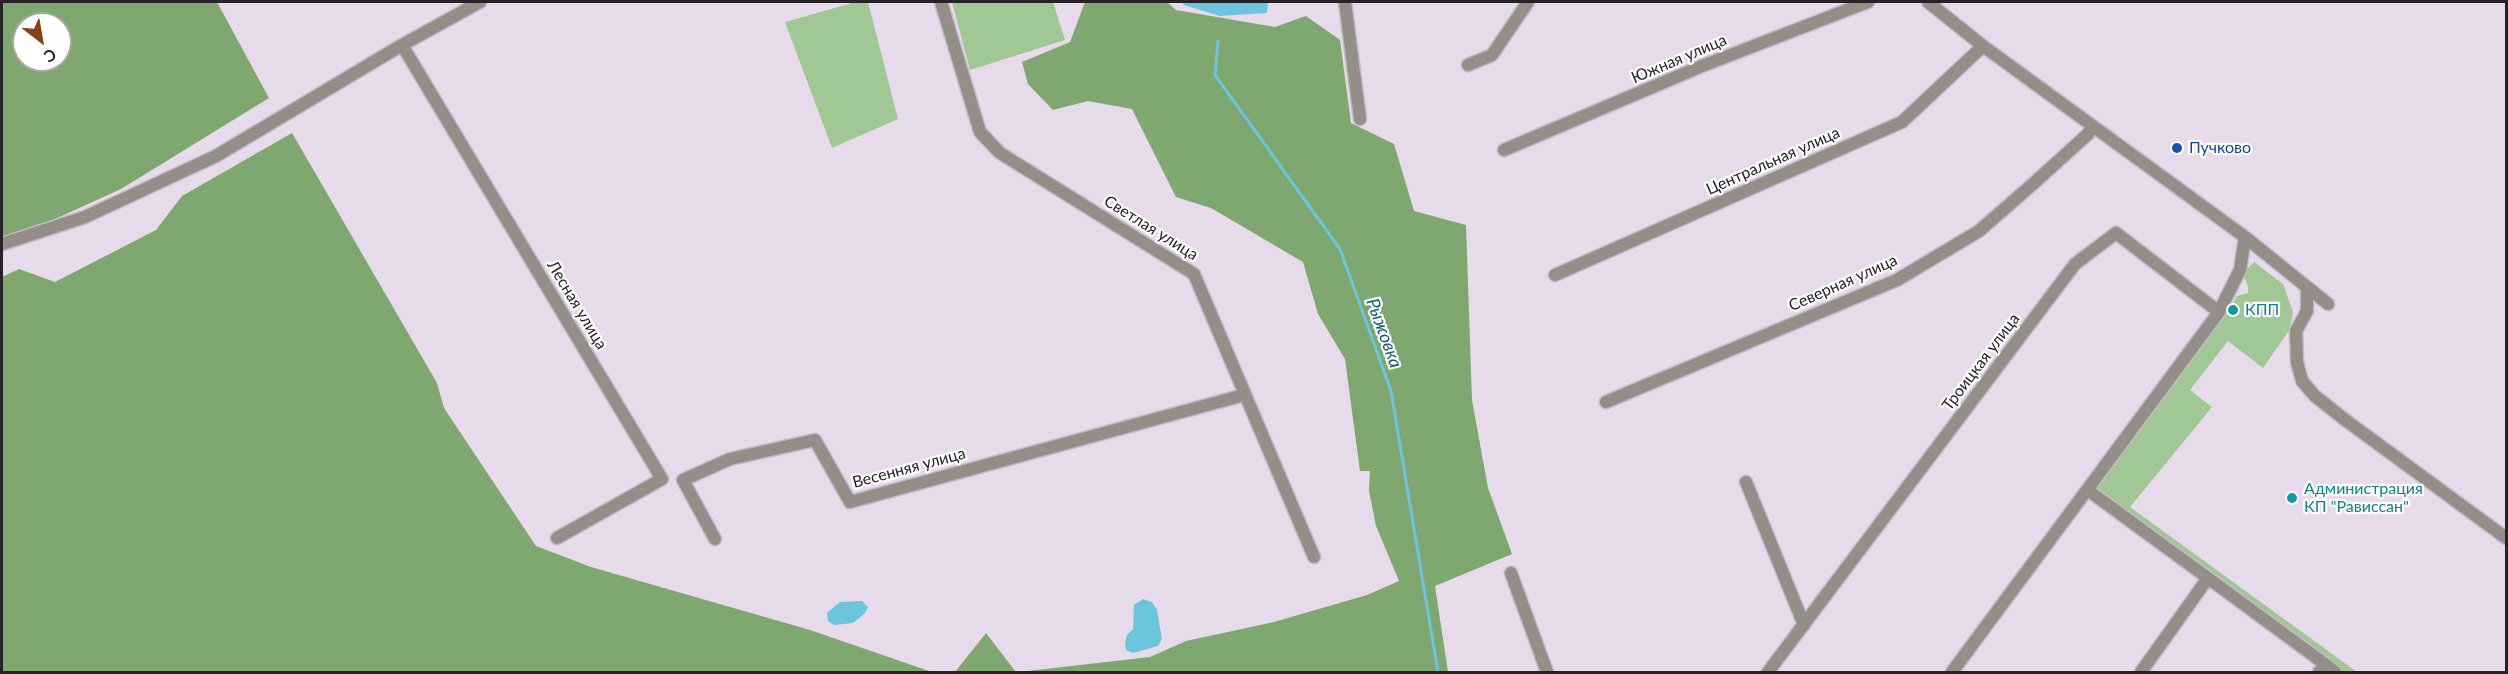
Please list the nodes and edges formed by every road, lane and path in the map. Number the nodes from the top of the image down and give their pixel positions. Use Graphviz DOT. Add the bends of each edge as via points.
graph roads {
  1 [pos="480,2"];
  2 [pos="941,2"];
  3 [pos="1345,2"];
  4 [pos="1528,2"];
  5 [pos="1868,2"];
  6 [pos="1929,2"];
  7 [pos="402,45"];
  8 [pos="1983,46"];
  9 [pos="1468,65"];
  10 [pos="1360,119"];
  11 [pos="2092,126"];
  12 [pos="1504,150"];
  13 [pos="2245,237"];
  14 [pos="2,244"];
  15 [pos="1555,275"];
  16 [pos="2307,288"];
  17 [pos="2328,303"];
  18 [pos="2223,306"];
  19 [pos="1244,395"];
  20 [pos="1606,402"];
  21 [pos="1746,482"];
  22 [pos="2089,491"];
  23 [pos="557,538"];
  24 [pos="2506,538"];
  25 [pos="715,539"];
  26 [pos="1314,557"];
  27 [pos="1511,573"];
  28 [pos="2208,578"];
  29 [pos="1804,626"];
  30 [pos="2322,668"];
  31 [pos="1548,672"];
  32 [pos="1768,672"];
  33 [pos="1952,672"];
  34 [pos="2141,672"];
  35 [pos="2335,672"];
  1 -- 7 [label="street"];
  2 -- 19 [label="street, Светлая улица" via="980,132 1000,153 1194,274"];
  3 -- 10 [label="street"];
  4 -- 9 [label="street" via="1492,56"];
  5 -- 12 [label="street, Южная улица" via="1702,66"];
  6 -- 8 [label="street"];
  7 -- 14 [label="street" via="216,156 85,217"];
  7 -- 23 [label="street, Лесная улица" via="662,479"];
  8 -- 11 [label="street"];
  8 -- 15 [label="street, Центральная улица" via="1902,122"];
  11 -- 13 [label="street"];
  11 -- 20 [label="street, Северная улица" via="2088,134 1978,231 1897,280"];
  13 -- 16 [label="street"];
  13 -- 18 [label="street" via="2240,270"];
  16 -- 17 [label="street"];
  16 -- 24 [label="street" via="2307,311 2296,331 2302,381 2315,396"];
  18 -- 22 [label="street"];
  18 -- 29 [label="street, Троицкая улица" via="2116,233 2075,264"];
  19 -- 25 [label="street, Весенняя улица" via="850,502 815,440 730,459 683,480"];
  19 -- 26 [label="street, Светлая улица"];
  21 -- 29 [label="street"];
  22 -- 28 [label="street"];
  22 -- 33 [label="street"];
  27 -- 31 [label="street"];
  28 -- 30 [label="street"];
  28 -- 34 [label="street"];
  29 -- 32 [label="street, Троицкая улица"];
  30 -- 35 [label="street"];
}
